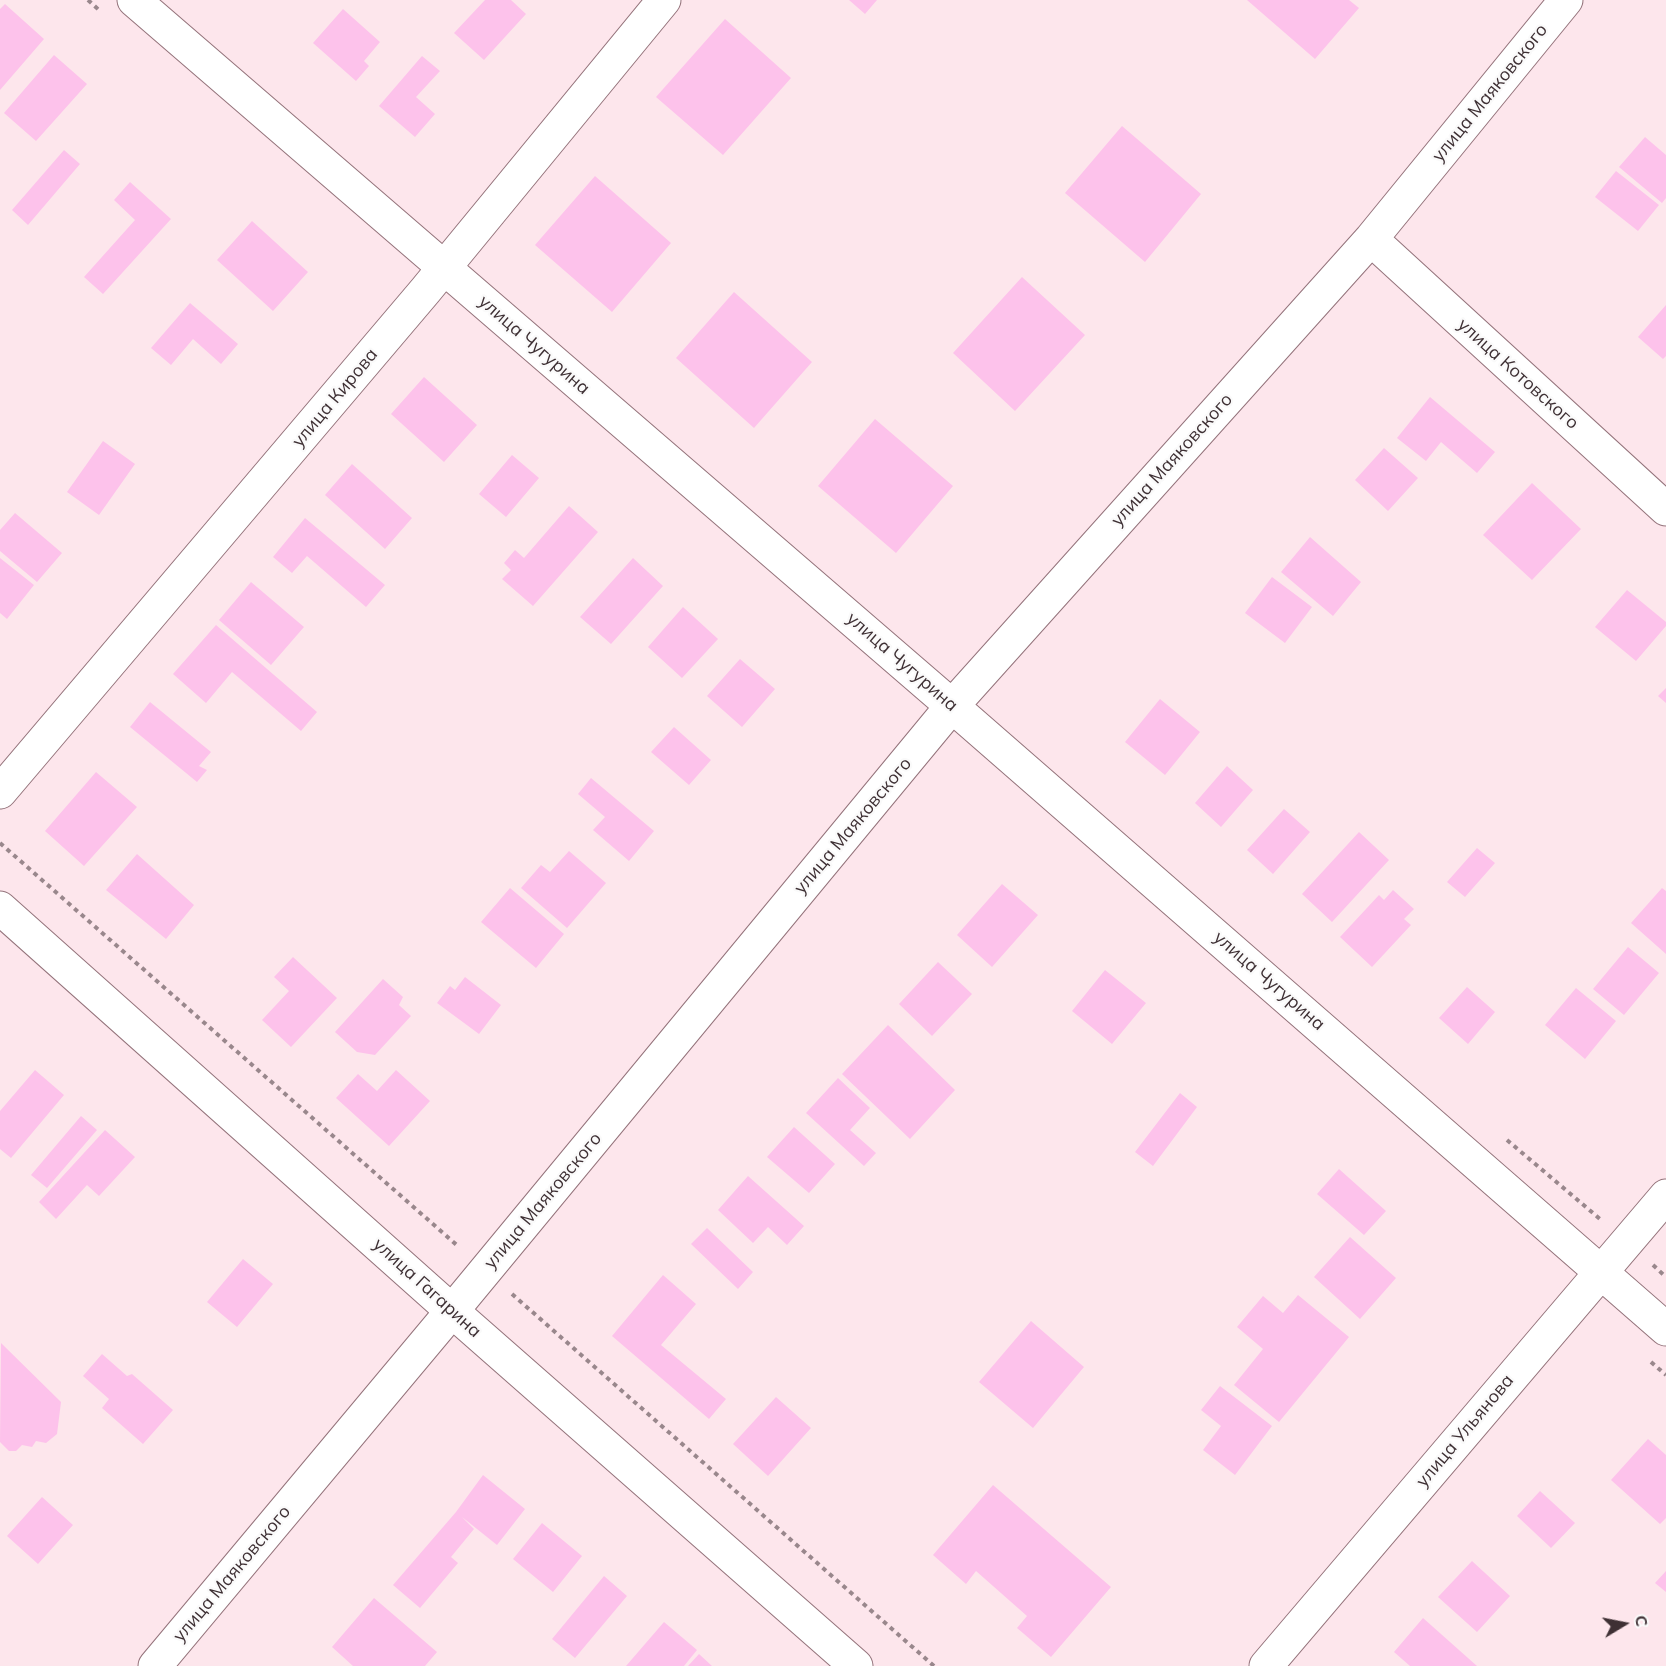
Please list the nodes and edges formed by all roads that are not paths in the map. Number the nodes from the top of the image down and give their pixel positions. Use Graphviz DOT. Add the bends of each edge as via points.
graph roads {
  1 [pos="134,0"];
  2 [pos="664,0"];
  3 [pos="1566,0"];
  4 [pos="1371,239"];
  5 [pos="445,268"];
  6 [pos="1666,509"];
  7 [pos="952,706"];
  8 [pos="0,792"];
  9 [pos="0,908"];
  10 [pos="1666,1197"];
  11 [pos="1601,1270"];
  12 [pos="453,1311"];
  13 [pos="1666,1329"];
  14 [pos="155,1666"];
  15 [pos="856,1666"];
  16 [pos="1266,1666"];
  1 -- 5 [label="street, улица Чугурина"];
  2 -- 5 [label="street, улица Кирова"];
  3 -- 4 [label="street, улица Маяковского"];
  4 -- 6 [label="street, улица Котовского"];
  4 -- 7 [label="street, улица Маяковского"];
  5 -- 7 [label="street, улица Чугурина"];
  5 -- 8 [label="street, улица Кирова"];
  7 -- 11 [label="street, улица Чугурина"];
  7 -- 12 [label="street, улица Маяковского"];
  9 -- 12 [label="street, улица Гагарина"];
  10 -- 11 [label="street, улица Ульянова"];
  11 -- 13 [label="street, улица Чугурина"];
  11 -- 16 [label="street, улица Ульянова"];
  12 -- 14 [label="street, улица Маяковского"];
  12 -- 15 [label="street, улица Гагарина"];
}
